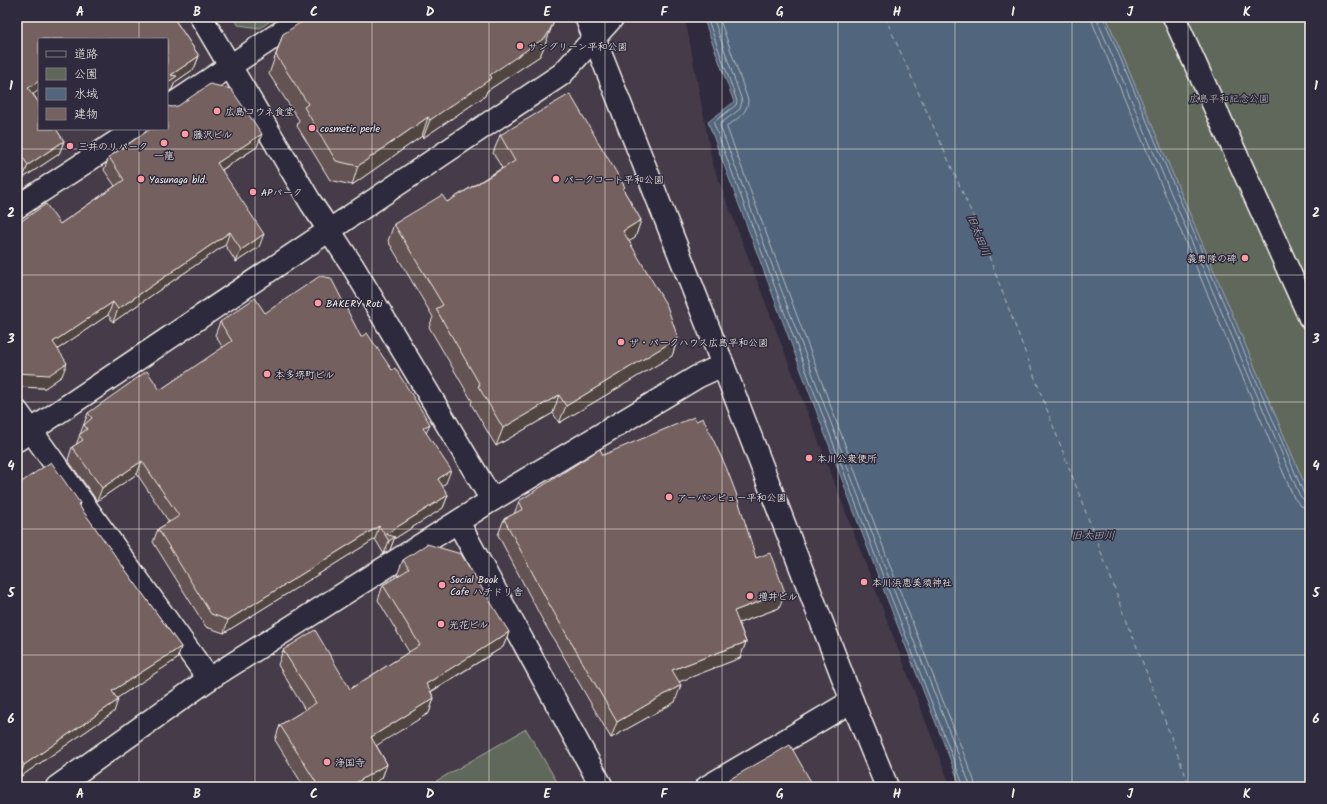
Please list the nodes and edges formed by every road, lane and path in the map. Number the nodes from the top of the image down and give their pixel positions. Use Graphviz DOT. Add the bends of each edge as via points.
graph roads {
  1 [pos="201,17"];
  2 [pos="304,17"];
  3 [pos="586,17"];
  4 [pos="612,17"];
  5 [pos="1174,17"];
  6 [pos="594,39"];
  7 [pos="230,66"];
  8 [pos="168,107"];
  9 [pos="134,130"];
  10 [pos="17,207"];
  11 [pos="329,230"];
  12 [pos="1310,318"];
  13 [pos="723,365"];
  14 [pos="17,411"];
  15 [pos="24,435"];
  16 [pos="492,500"];
  17 [pos="458,522"];
  18 [pos="209,678"];
  19 [pos="852,701"];
  20 [pos="57,787"];
  21 [pos="602,787"];
  22 [pos="707,787"];
  23 [pos="887,787"];
  1 -- 7 [label="street"];
  2 -- 7 [label="street"];
  3 -- 6 [label="street"];
  4 -- 6 [label="street"];
  5 -- 12 [label="street"];
  6 -- 11 [label="street" via="562,74"];
  6 -- 13 [label="street"];
  7 -- 8 [label="street"];
  7 -- 11 [label="street"];
  9 -- 10 [label="street"];
  11 -- 15 [label="street"];
  11 -- 16 [label="street"];
  13 -- 16 [label="street" via="697,377"];
  13 -- 19 [label="street"];
  14 -- 15 [label="street"];
  15 -- 18 [label="street"];
  16 -- 17 [label="street"];
  17 -- 18 [label="street"];
  17 -- 21 [label="street"];
  18 -- 20 [label="street"];
  19 -- 22 [label="street"];
  19 -- 23 [label="street"];
}
